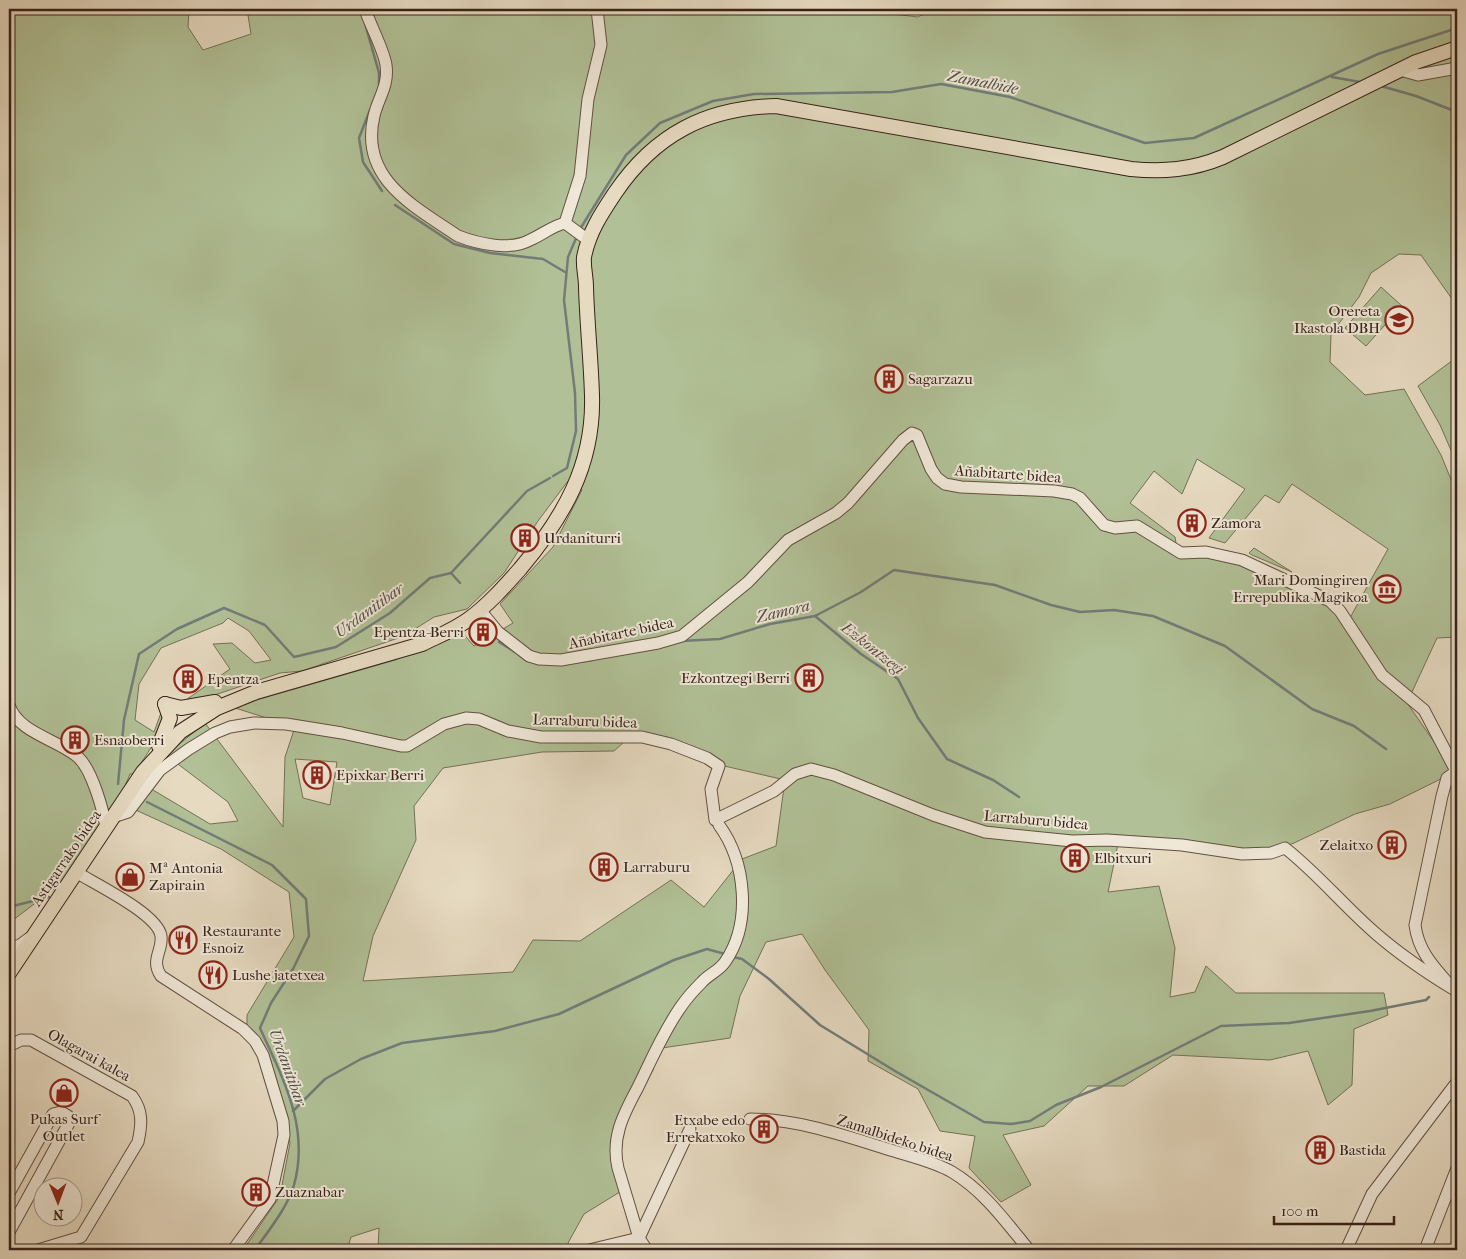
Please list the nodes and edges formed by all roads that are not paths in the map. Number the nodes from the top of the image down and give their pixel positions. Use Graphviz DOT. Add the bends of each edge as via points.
graph roads {
  1 [pos="365,9"];
  2 [pos="597,9"];
  3 [pos="1457,48"];
  4 [pos="1457,68"];
  5 [pos="1400,70"];
  6 [pos="567,224"];
  7 [pos="588,235"];
  8 [pos="480,610"];
  9 [pos="256,692"];
  10 [pos="215,702"];
  11 [pos="9,705"];
  12 [pos="185,720"];
  13 [pos="162,746"];
  14 [pos="149,771"];
  15 [pos="1456,771"];
  16 [pos="110,822"];
  17 [pos="719,825"];
  18 [pos="76,872"];
  19 [pos="33,936"];
  20 [pos="9,949"];
  21 [pos="11,966"];
  22 [pos="1456,994"];
  23 [pos="9,1046"];
  24 [pos="1457,1082"];
  25 [pos="750,1119"];
  26 [pos="690,1129"];
  27 [pos="1457,1168"];
  28 [pos="9,1193"];
  29 [pos="9,1232"];
  30 [pos="640,1238"];
  31 [pos="38,1250"];
  32 [pos="234,1250"];
  33 [pos="589,1250"];
  34 [pos="647,1250"];
  35 [pos="1029,1250"];
  36 [pos="1346,1250"];
  37 [pos="1425,1250"];
  1 -- 6 [label="street" via="386,64 387,84 374,113 372,154 377,167 399,195 458,236 496,244 520,245"];
  2 -- 6 [label="street" via="601,45 588,99 580,176"];
  3 -- 5 [label="main road, Astigarrako bidea"];
  4 -- 5 [label="street" via="1418,75"];
  5 -- 7 [label="main road, Astigarrako bidea" via="1223,157 1199,166 1172,170 1131,169 798,108 734,109 704,118 670,136 634,167"];
  6 -- 7 [label="street"];
  7 -- 8 [label="main road, Astigarrako bidea" via="584,265 592,418 586,452 556,523 515,574"];
  8 -- 9 [label="main road, Astigarrako bidea" via="448,632 422,644"];
  8 -- 15 [label="street, Añabitarte bidea" via="498,632 529,656 539,659 561,660 682,636 748,582 788,540 848,503 912,433 917,435 937,478 945,484 1072,494 1080,498 1104,525 1116,528 1137,526 1181,552 1206,552 1242,560 1330,601 1382,674 1424,710"];
  9 -- 10 [label="main road, Astigarrako bidea"];
  9 -- 12 [label="main road, Astigarrako bidea"];
  10 -- 12 [label="main road, Astigarrako bidea"];
  10 -- 13 [label="main road" via="181,708 165,704 170,718"];
  11 -- 16 [label="street" via="17,720 78,758"];
  12 -- 13 [label="main road, Astigarrako bidea"];
  13 -- 14 [label="main road, Astigarrako bidea"];
  14 -- 16 [label="main road, Astigarrako bidea"];
  14 -- 16 [label="street, Larraburu bidea" via="128,812"];
  14 -- 22 [label="street, Larraburu bidea" via="160,770 215,733 254,723 286,724 401,746 444,724 466,718 479,719 508,731 541,736 642,737 671,744 719,766 711,789 715,820 774,791 796,774 811,770 834,774 933,815 984,832 1182,845 1242,854 1285,848 1311,868 1374,932"];
  15 -- 22 [label="street" via="1447,778 1442,796 1415,925 1417,940 1426,958"];
  16 -- 18 [label="main road, Astigarrako bidea"];
  17 -- 30 [label="street" via="731,845 740,875 741,917 736,940 724,964 703,980 666,1030 616,1134 616,1158"];
  18 -- 19 [label="main road, Astigarrako bidea"];
  18 -- 32 [label="street" via="151,919 160,932 156,968 164,979 244,1029 263,1055 283,1121 283,1142 270,1199"];
  19 -- 20 [label="street"];
  19 -- 21 [label="main road, Astigarrako bidea"];
  23 -- 31 [label="street, Olagarai kalea" via="21,1040 31,1040 132,1096 139,1106 142,1124 138,1142 81,1237"];
  24 -- 36 [label="street" via="1372,1194"];
  25 -- 35 [label="street, Zamalbideko bidea" via="776,1119 844,1135 931,1162 952,1172 996,1209"];
  26 -- 30 [label="street"];
  27 -- 37 [label="street"];
  28 -- 29 [label="street" via="53,1114 60,1112 68,1116 69,1123"];
  30 -- 33 [label="street"];
  30 -- 34 [label="street"];
}
